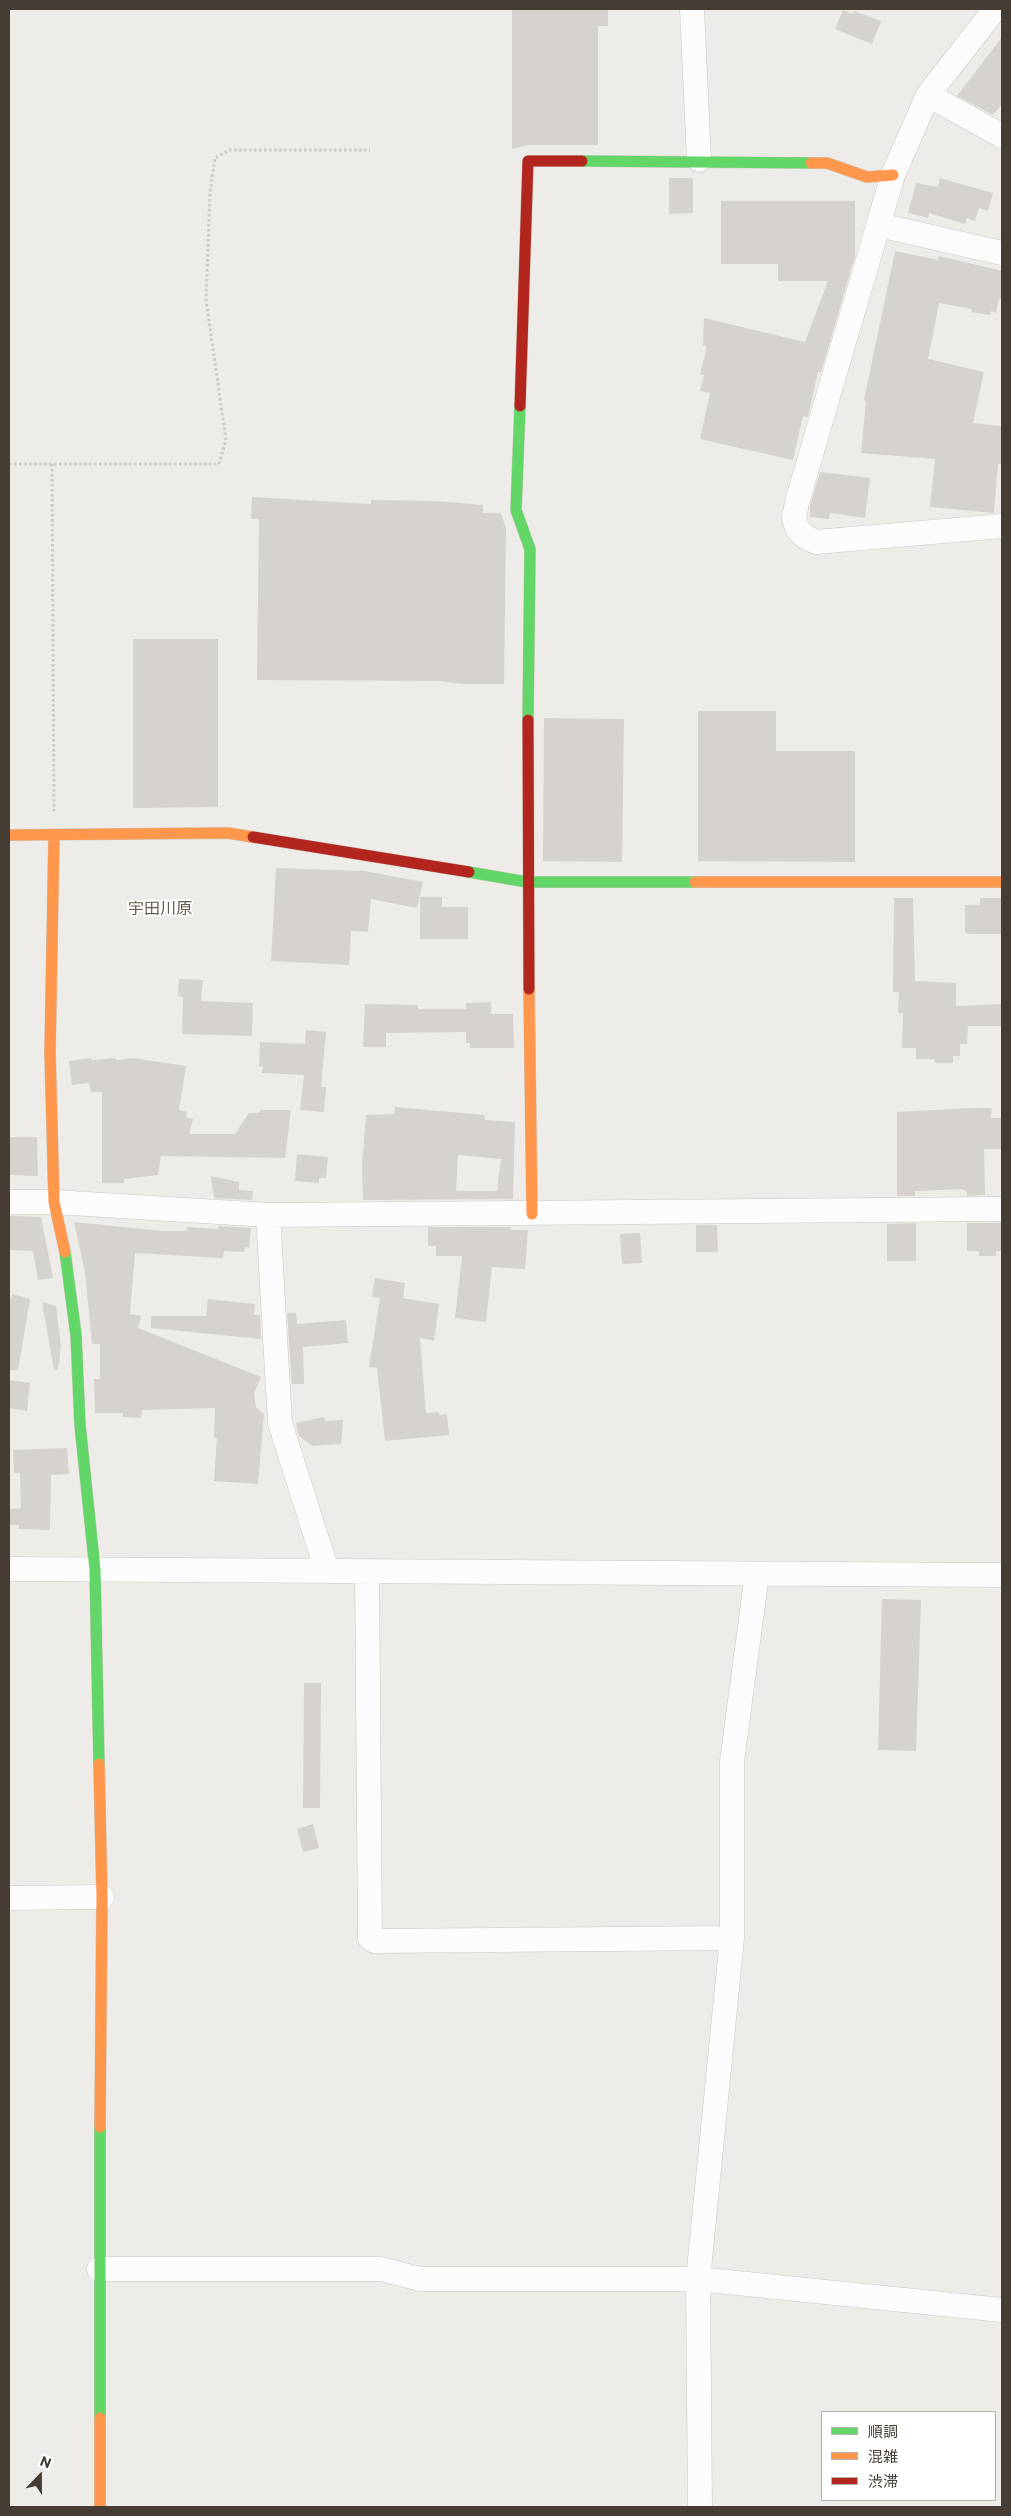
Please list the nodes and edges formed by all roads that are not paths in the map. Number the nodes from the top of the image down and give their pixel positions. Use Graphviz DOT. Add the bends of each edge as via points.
graph roads {
  1 [pos="692,9"];
  2 [pos="995,9"];
  3 [pos="928,96"];
  4 [pos="1002,136"];
  5 [pos="699,160"];
  6 [pos="893,175"];
  7 [pos="879,225"];
  8 [pos="1002,254"];
  9 [pos="1002,526"];
  10 [pos="9,835"];
  11 [pos="54,835"];
  12 [pos="528,882"];
  13 [pos="1002,882"];
  14 [pos="9,1202"];
  15 [pos="54,1202"];
  16 [pos="1002,1208"];
  17 [pos="532,1214"];
  18 [pos="268,1216"];
  19 [pos="9,1569"];
  20 [pos="95,1570"];
  21 [pos="327,1571"];
  22 [pos="367,1572"];
  23 [pos="757,1574"];
  24 [pos="1002,1575"];
  25 [pos="102,1897"];
  26 [pos="9,1898"];
  27 [pos="732,1938"];
  28 [pos="99,2269"];
  29 [pos="698,2279"];
  30 [pos="1002,2310"];
  31 [pos="100,2507"];
  32 [pos="700,2507"];
  1 -- 5 [label="street"];
  2 -- 3 [label="street"];
  3 -- 4 [label="street"];
  3 -- 6 [label="street"];
  5 -- 6 [label="street" via="827,163 867,177"];
  5 -- 12 [label="street" via="528,162 516,510 530,549"];
  6 -- 7 [label="street"];
  7 -- 8 [label="street"];
  7 -- 9 [label="street" via="797,502 794,518 797,528 816,542"];
  10 -- 11 [label="street"];
  11 -- 12 [label="street" via="228,832"];
  11 -- 15 [label="street" via="50,1052"];
  12 -- 13 [label="street"];
  12 -- 17 [label="street"];
  14 -- 15 [label="street"];
  15 -- 18 [label="street"];
  15 -- 20 [label="street" via="66,1259 76,1335 80,1425"];
  16 -- 17 [label="street"];
  17 -- 18 [label="street"];
  18 -- 21 [label="street" via="280,1423"];
  19 -- 20 [label="street"];
  20 -- 21 [label="street"];
  20 -- 25 [label="street"];
  21 -- 22 [label="street"];
  22 -- 23 [label="street"];
  22 -- 27 [label="street" via="370,1938 374,1941"];
  23 -- 24 [label="street"];
  23 -- 27 [label="street" via="732,1761"];
  25 -- 26 [label="street"];
  25 -- 28 [label="street"];
  27 -- 29 [label="street"];
  28 -- 29 [label="street" via="381,2269 420,2280"];
  28 -- 31 [label="street"];
  29 -- 30 [label="street"];
  29 -- 32 [label="street"];
}
